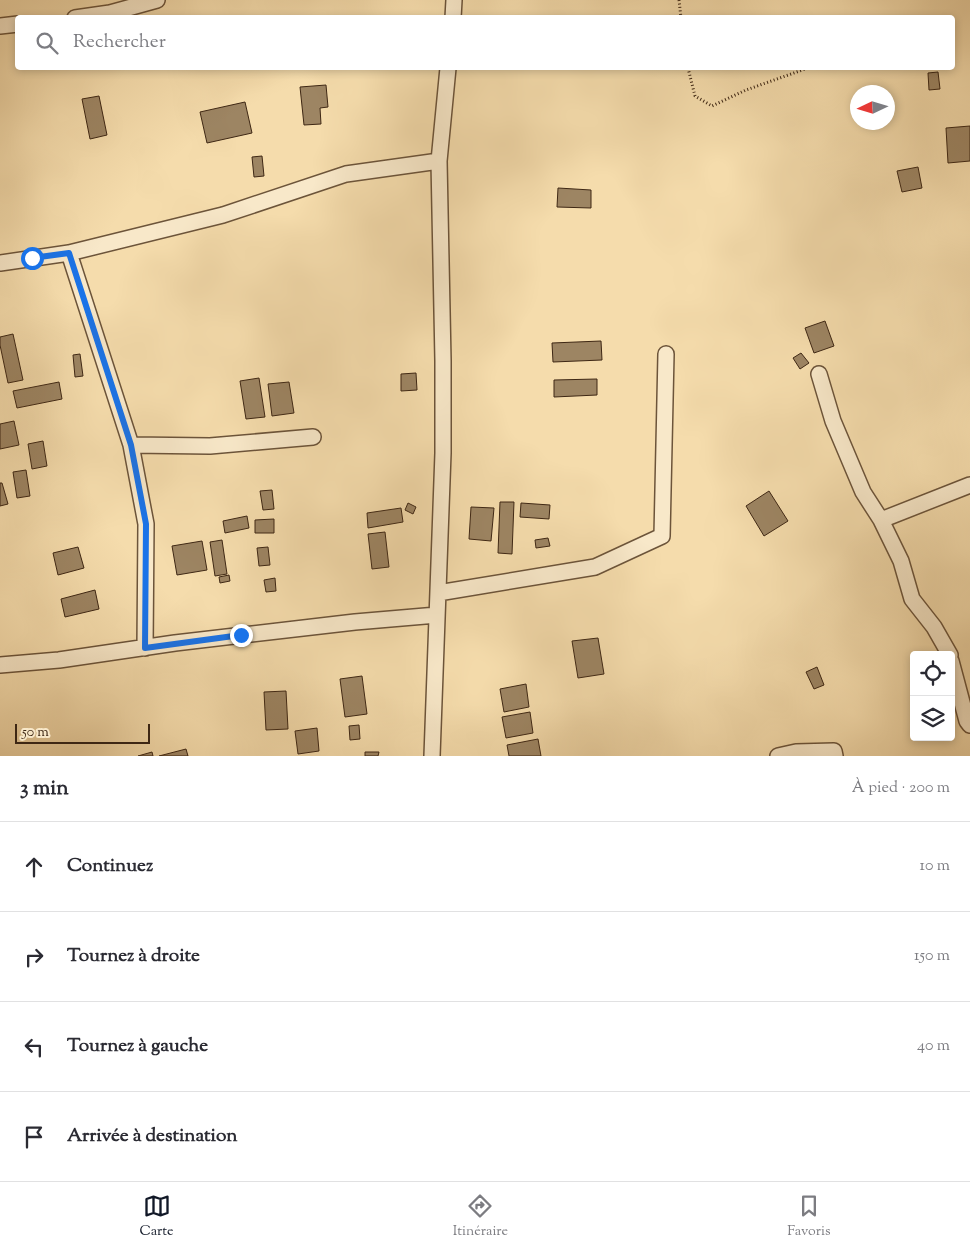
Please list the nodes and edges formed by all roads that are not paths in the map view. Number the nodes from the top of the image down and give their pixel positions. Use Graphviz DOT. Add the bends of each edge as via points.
graph roads {
  1 [pos="157,0"];
  2 [pos="454,0"];
  3 [pos="96,15"];
  4 [pos="453,15"];
  5 [pos="15,24"];
  6 [pos="0,26"];
  7 [pos="448,70"];
  8 [pos="439,161"];
  9 [pos="69,253"];
  10 [pos="0,263"];
  11 [pos="666,354"];
  12 [pos="819,374"];
  13 [pos="313,437"];
  14 [pos="131,445"];
  15 [pos="970,485"];
  16 [pos="881,520"];
  17 [pos="438,593"];
  18 [pos="437,615"];
  19 [pos="145,648"];
  20 [pos="948,651"];
  21 [pos="0,665"];
  22 [pos="955,676"];
  23 [pos="970,725"];
  24 [pos="432,756"];
  25 [pos="778,756"];
  26 [pos="835,756"];
  1 -- 3 [label="street"];
  2 -- 4 [label="street"];
  5 -- 6 [label="street"];
  7 -- 8 [label="street"];
  8 -- 9 [label="street" via="346,174 223,215"];
  8 -- 17 [label="street" via="443,453"];
  9 -- 10 [label="street"];
  9 -- 14 [label="street"];
  11 -- 17 [label="street" via="662,536 595,567"];
  12 -- 16 [label="street" via="833,421 863,492"];
  13 -- 14 [label="street" via="210,446"];
  14 -- 19 [label="street" via="146,524"];
  15 -- 16 [label="street"];
  16 -- 20 [label="street" via="901,561 912,599"];
  17 -- 18 [label="street"];
  18 -- 19 [label="street"];
  18 -- 24 [label="street"];
  19 -- 21 [label="street"];
  22 -- 23 [label="street"];
  25 -- 26 [label="street" via="834,751"];
}
